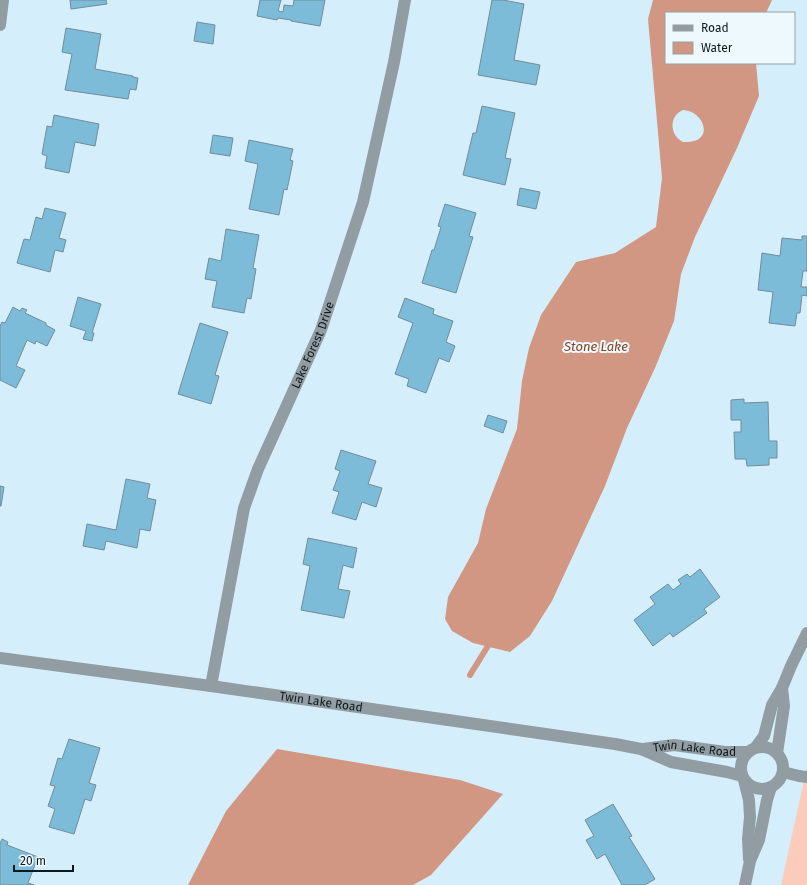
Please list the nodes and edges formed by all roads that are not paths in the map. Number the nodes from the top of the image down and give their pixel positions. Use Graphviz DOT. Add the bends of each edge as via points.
graph roads {
  1 [pos="4,0"];
  2 [pos="405,0"];
  3 [pos="0,25"];
  4 [pos="807,633"];
  5 [pos="0,658"];
  6 [pos="211,686"];
  7 [pos="782,688"];
  8 [pos="641,749"];
  9 [pos="751,750"];
  10 [pos="777,753"];
  11 [pos="783,772"];
  12 [pos="807,777"];
  13 [pos="743,778"];
  14 [pos="771,787"];
  15 [pos="750,861"];
  16 [pos="745,885"];
  1 -- 3 [label="street"];
  2 -- 6 [label="street, Lake Forest Drive" via="363,202 321,330 258,469 244,508"];
  4 -- 7 [label="street"];
  5 -- 6 [label="street, Twin Lake Road"];
  6 -- 8 [label="street, Twin Lake Road"];
  7 -- 9 [label="street" via="772,705 764,736"];
  7 -- 10 [label="street" via="784,706"];
  8 -- 9 [label="street, Twin Lake Road" via="674,746 726,752"];
  8 -- 13 [label="street, Twin Lake Road" via="671,762 727,772"];
  9 -- 10 [label="street" via="767,747"];
  9 -- 13 [label="street" via="741,764"];
  10 -- 11 [label="street" via="781,758"];
  11 -- 12 [label="street"];
  11 -- 14 [label="street" via="781,778"];
  13 -- 14 [label="street" via="754,788"];
  13 -- 15 [label="street" via="749,800"];
  14 -- 15 [label="street" via="759,840"];
  15 -- 16 [label="street"];
}
